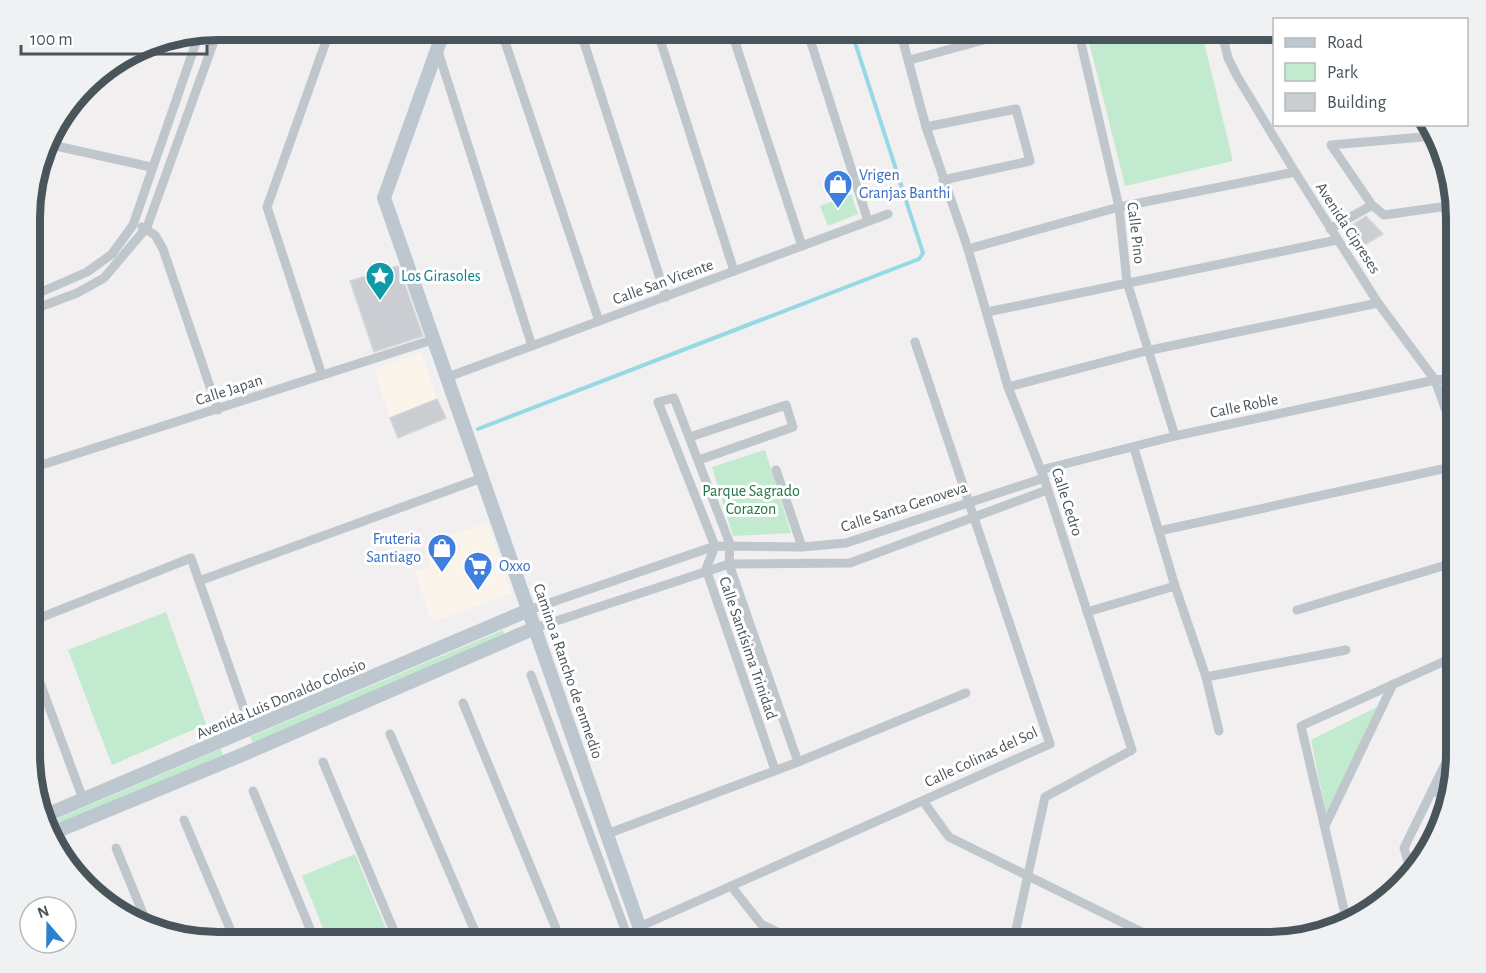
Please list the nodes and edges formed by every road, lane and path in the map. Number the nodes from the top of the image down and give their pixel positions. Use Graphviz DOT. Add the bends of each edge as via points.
graph roads {
  1 [pos="810,40"];
  2 [pos="903,40"];
  3 [pos="982,40"];
  4 [pos="1080,40"];
  5 [pos="1224,40"];
  6 [pos="215,41"];
  7 [pos="326,41"];
  8 [pos="440,41"];
  9 [pos="505,41"];
  10 [pos="583,41"];
  11 [pos="660,41"];
  12 [pos="734,41"];
  13 [pos="196,42"];
  14 [pos="437,48"];
  15 [pos="910,60"];
  16 [pos="926,127"];
  17 [pos="1425,137"];
  18 [pos="56,146"];
  19 [pos="151,167"];
  20 [pos="1295,172"];
  21 [pos="943,180"];
  22 [pos="1372,205"];
  23 [pos="1445,206"];
  24 [pos="1119,207"];
  25 [pos="888,214"];
  26 [pos="868,221"];
  27 [pos="133,225"];
  28 [pos="147,227"];
  29 [pos="1330,229"];
  30 [pos="1337,240"];
  31 [pos="802,246"];
  32 [pos="968,249"];
  33 [pos="734,271"];
  34 [pos="1127,282"];
  35 [pos="40,293"];
  36 [pos="666,297"];
  37 [pos="1378,303"];
  38 [pos="40,307"];
  39 [pos="987,312"];
  40 [pos="599,321"];
  41 [pos="435,339"];
  42 [pos="915,342"];
  43 [pos="532,346"];
  44 [pos="1146,351"];
  45 [pos="322,375"];
  46 [pos="448,377"];
  47 [pos="1445,379"];
  48 [pos="1435,380"];
  49 [pos="1008,387"];
  50 [pos="1445,408"];
  51 [pos="218,410"];
  52 [pos="1175,436"];
  53 [pos="690,437"];
  54 [pos="1134,448"];
  55 [pos="699,460"];
  56 [pos="40,466"];
  57 [pos="1445,468"];
  58 [pos="776,470"];
  59 [pos="1043,474"];
  60 [pos="482,477"];
  61 [pos="1047,490"];
  62 [pos="969,502"];
  63 [pos="974,518"];
  64 [pos="1159,531"];
  65 [pos="730,544"];
  66 [pos="715,546"];
  67 [pos="802,547"];
  68 [pos="729,564"];
  69 [pos="1445,565"];
  70 [pos="706,569"];
  71 [pos="199,582"];
  72 [pos="1175,586"];
  73 [pos="529,610"];
  74 [pos="1297,610"];
  75 [pos="1087,612"];
  76 [pos="40,618"];
  77 [pos="535,628"];
  78 [pos="1346,650"];
  79 [pos="1445,661"];
  80 [pos="531,675"];
  81 [pos="1206,676"];
  82 [pos="40,683"];
  83 [pos="1394,684"];
  84 [pos="966,693"];
  85 [pos="463,703"];
  86 [pos="251,729"];
  87 [pos="1219,731"];
  88 [pos="390,734"];
  89 [pos="237,736"];
  90 [pos="244,754"];
  91 [pos="323,762"];
  92 [pos="798,762"];
  93 [pos="1445,764"];
  94 [pos="774,770"];
  95 [pos="252,791"];
  96 [pos="1431,792"];
  97 [pos="1441,793"];
  98 [pos="83,799"];
  99 [pos="923,801"];
  100 [pos="51,813"];
  101 [pos="184,820"];
  102 [pos="1325,826"];
  103 [pos="58,831"];
  104 [pos="607,834"];
  105 [pos="116,848"];
  106 [pos="1408,862"];
  107 [pos="1028,877"];
  108 [pos="731,886"];
  109 [pos="1345,914"];
  110 [pos="144,916"];
  111 [pos="639,927"];
  112 [pos="231,932"];
  113 [pos="311,932"];
  114 [pos="394,932"];
  115 [pos="475,932"];
  116 [pos="557,932"];
  117 [pos="626,932"];
  118 [pos="641,932"];
  119 [pos="777,932"];
  120 [pos="1016,932"];
  121 [pos="1141,932"];
  1 -- 26 [label="street"];
  2 -- 15 [label="street, Calle Cedro"];
  3 -- 15 [label="street"];
  4 -- 24 [label="street, Calle Pino"];
  5 -- 20 [label="street, Avenida Cipreses" via="1237,76"];
  6 -- 28 [label="street"];
  7 -- 45 [label="street" via="267,207"];
  8 -- 14 [label="street, Camino a Rancho de enmedio"];
  9 -- 40 [label="street"];
  10 -- 36 [label="street"];
  11 -- 33 [label="street"];
  12 -- 31 [label="street"];
  13 -- 19 [label="street"];
  14 -- 41 [label="street, Camino a Rancho de enmedio" via="384,198"];
  14 -- 43 [label="street"];
  15 -- 16 [label="street, Calle Cedro"];
  16 -- 21 [label="street, Calle Cedro"];
  16 -- 21 [label="street" via="1016,109 1030,160"];
  17 -- 22 [label="street" via="1331,145"];
  18 -- 19 [label="street"];
  19 -- 27 [label="street"];
  20 -- 24 [label="street"];
  20 -- 29 [label="street, Avenida Cipreses"];
  21 -- 32 [label="street, Calle Cedro"];
  22 -- 23 [label="street" via="1384,215"];
  22 -- 29 [label="street"];
  24 -- 32 [label="street"];
  24 -- 34 [label="street, Calle Pino"];
  25 -- 26 [label="street, Calle San Vicente"];
  26 -- 31 [label="street, Calle San Vicente"];
  27 -- 28 [label="street"];
  27 -- 35 [label="street" via="112,254 87,272"];
  28 -- 38 [label="street" via="104,278"];
  28 -- 51 [label="street" via="162,249"];
  29 -- 30 [label="street, Avenida Cipreses"];
  30 -- 34 [label="street"];
  30 -- 37 [label="street, Avenida Cipreses"];
  31 -- 33 [label="street, Calle San Vicente"];
  32 -- 39 [label="street, Calle Cedro"];
  33 -- 36 [label="street, Calle San Vicente"];
  34 -- 39 [label="street"];
  34 -- 44 [label="street, Calle Pino"];
  36 -- 40 [label="street, Calle San Vicente"];
  37 -- 44 [label="street"];
  37 -- 48 [label="street, Avenida Cipreses"];
  39 -- 49 [label="street, Calle Cedro"];
  40 -- 43 [label="street, Calle San Vicente"];
  41 -- 45 [label="street, Calle Japan"];
  41 -- 46 [label="street, Camino a Rancho de enmedio"];
  42 -- 62 [label="street, Calle Colinas del Sol"];
  43 -- 46 [label="street, Calle San Vicente"];
  44 -- 49 [label="street"];
  44 -- 52 [label="street, Calle Pino"];
  45 -- 51 [label="street, Calle Japan"];
  46 -- 60 [label="street, Camino a Rancho de enmedio"];
  47 -- 48 [label="street, Calle Roble"];
  48 -- 50 [label="street, Avenida Cipreses"];
  48 -- 52 [label="street, Calle Roble"];
  49 -- 59 [label="street, Calle Cedro"];
  51 -- 56 [label="street, Calle Japan"];
  52 -- 54 [label="street, Calle Roble"];
  53 -- 55 [label="street, Calle Santísima Trinidad"];
  53 -- 55 [label="street" via="786,405 793,427"];
  53 -- 66 [label="street, Calle Santísima Trinidad" via="675,400 658,402"];
  54 -- 59 [label="street, Calle Roble"];
  54 -- 64 [label="street"];
  55 -- 65 [label="street, Calle Santísima Trinidad"];
  57 -- 64 [label="street"];
  58 -- 67 [label="street"];
  59 -- 61 [label="street, Calle Cedro"];
  59 -- 62 [label="street, Calle Santa Genoveva"];
  60 -- 71 [label="street"];
  60 -- 73 [label="street, Camino a Rancho de enmedio"];
  61 -- 63 [label="street, Calle Santa Genoveva"];
  61 -- 75 [label="street, Calle Cedro"];
  62 -- 63 [label="street, Calle Colinas del Sol"];
  62 -- 67 [label="street, Calle Santa Genoveva" via="846,543"];
  63 -- 68 [label="street, Calle Santa Genoveva" via="850,563"];
  63 -- 99 [label="street, Calle Colinas del Sol" via="1050,744"];
  64 -- 72 [label="street"];
  65 -- 66 [label="street, Calle Santa Genoveva"];
  65 -- 67 [label="street, Calle Santa Genoveva"];
  65 -- 68 [label="street, Calle Santísima Trinidad"];
  66 -- 70 [label="street, Calle Santísima Trinidad"];
  66 -- 73 [label="street, Calle Santa Genoveva"];
  68 -- 70 [label="street, Calle Santa Genoveva"];
  68 -- 92 [label="street, Calle Santísima Trinidad"];
  69 -- 74 [label="street"];
  70 -- 77 [label="street, Calle Santa Genoveva"];
  70 -- 94 [label="street, Calle Santísima Trinidad"];
  71 -- 76 [label="street" via="191,558"];
  71 -- 86 [label="street"];
  72 -- 75 [label="street"];
  72 -- 81 [label="street"];
  73 -- 77 [label="street, Camino a Rancho de enmedio"];
  73 -- 86 [label="street, Avenida Luis Donaldo Colosio"];
  75 -- 107 [label="street, Calle Cedro" via="1132,750 1045,798"];
  77 -- 90 [label="street"];
  77 -- 104 [label="street, Camino a Rancho de enmedio"];
  78 -- 81 [label="street"];
  79 -- 83 [label="street"];
  80 -- 117 [label="street"];
  81 -- 87 [label="street"];
  82 -- 98 [label="street"];
  83 -- 102 [label="street"];
  83 -- 102 [label="street" via="1301,726"];
  84 -- 92 [label="street"];
  85 -- 116 [label="street"];
  86 -- 89 [label="street, Avenida Luis Donaldo Colosio"];
  88 -- 115 [label="street"];
  89 -- 90 [label="street"];
  89 -- 98 [label="street, Avenida Luis Donaldo Colosio"];
  90 -- 103 [label="street"];
  91 -- 114 [label="street"];
  92 -- 94 [label="street"];
  93 -- 96 [label="street"];
  94 -- 104 [label="street"];
  95 -- 113 [label="street"];
  96 -- 97 [label="street"];
  96 -- 106 [label="street" via="1404,848"];
  98 -- 100 [label="street, Avenida Luis Donaldo Colosio"];
  99 -- 107 [label="street" via="949,837"];
  99 -- 108 [label="street, Calle Colinas del Sol"];
  101 -- 112 [label="street"];
  102 -- 109 [label="street"];
  104 -- 111 [label="street, Camino a Rancho de enmedio"];
  105 -- 110 [label="street"];
  107 -- 120 [label="street"];
  107 -- 121 [label="street"];
  108 -- 111 [label="street, Calle Colinas del Sol"];
  108 -- 119 [label="street" via="761,924"];
  111 -- 118 [label="street, Camino a Rancho de enmedio"];
}
